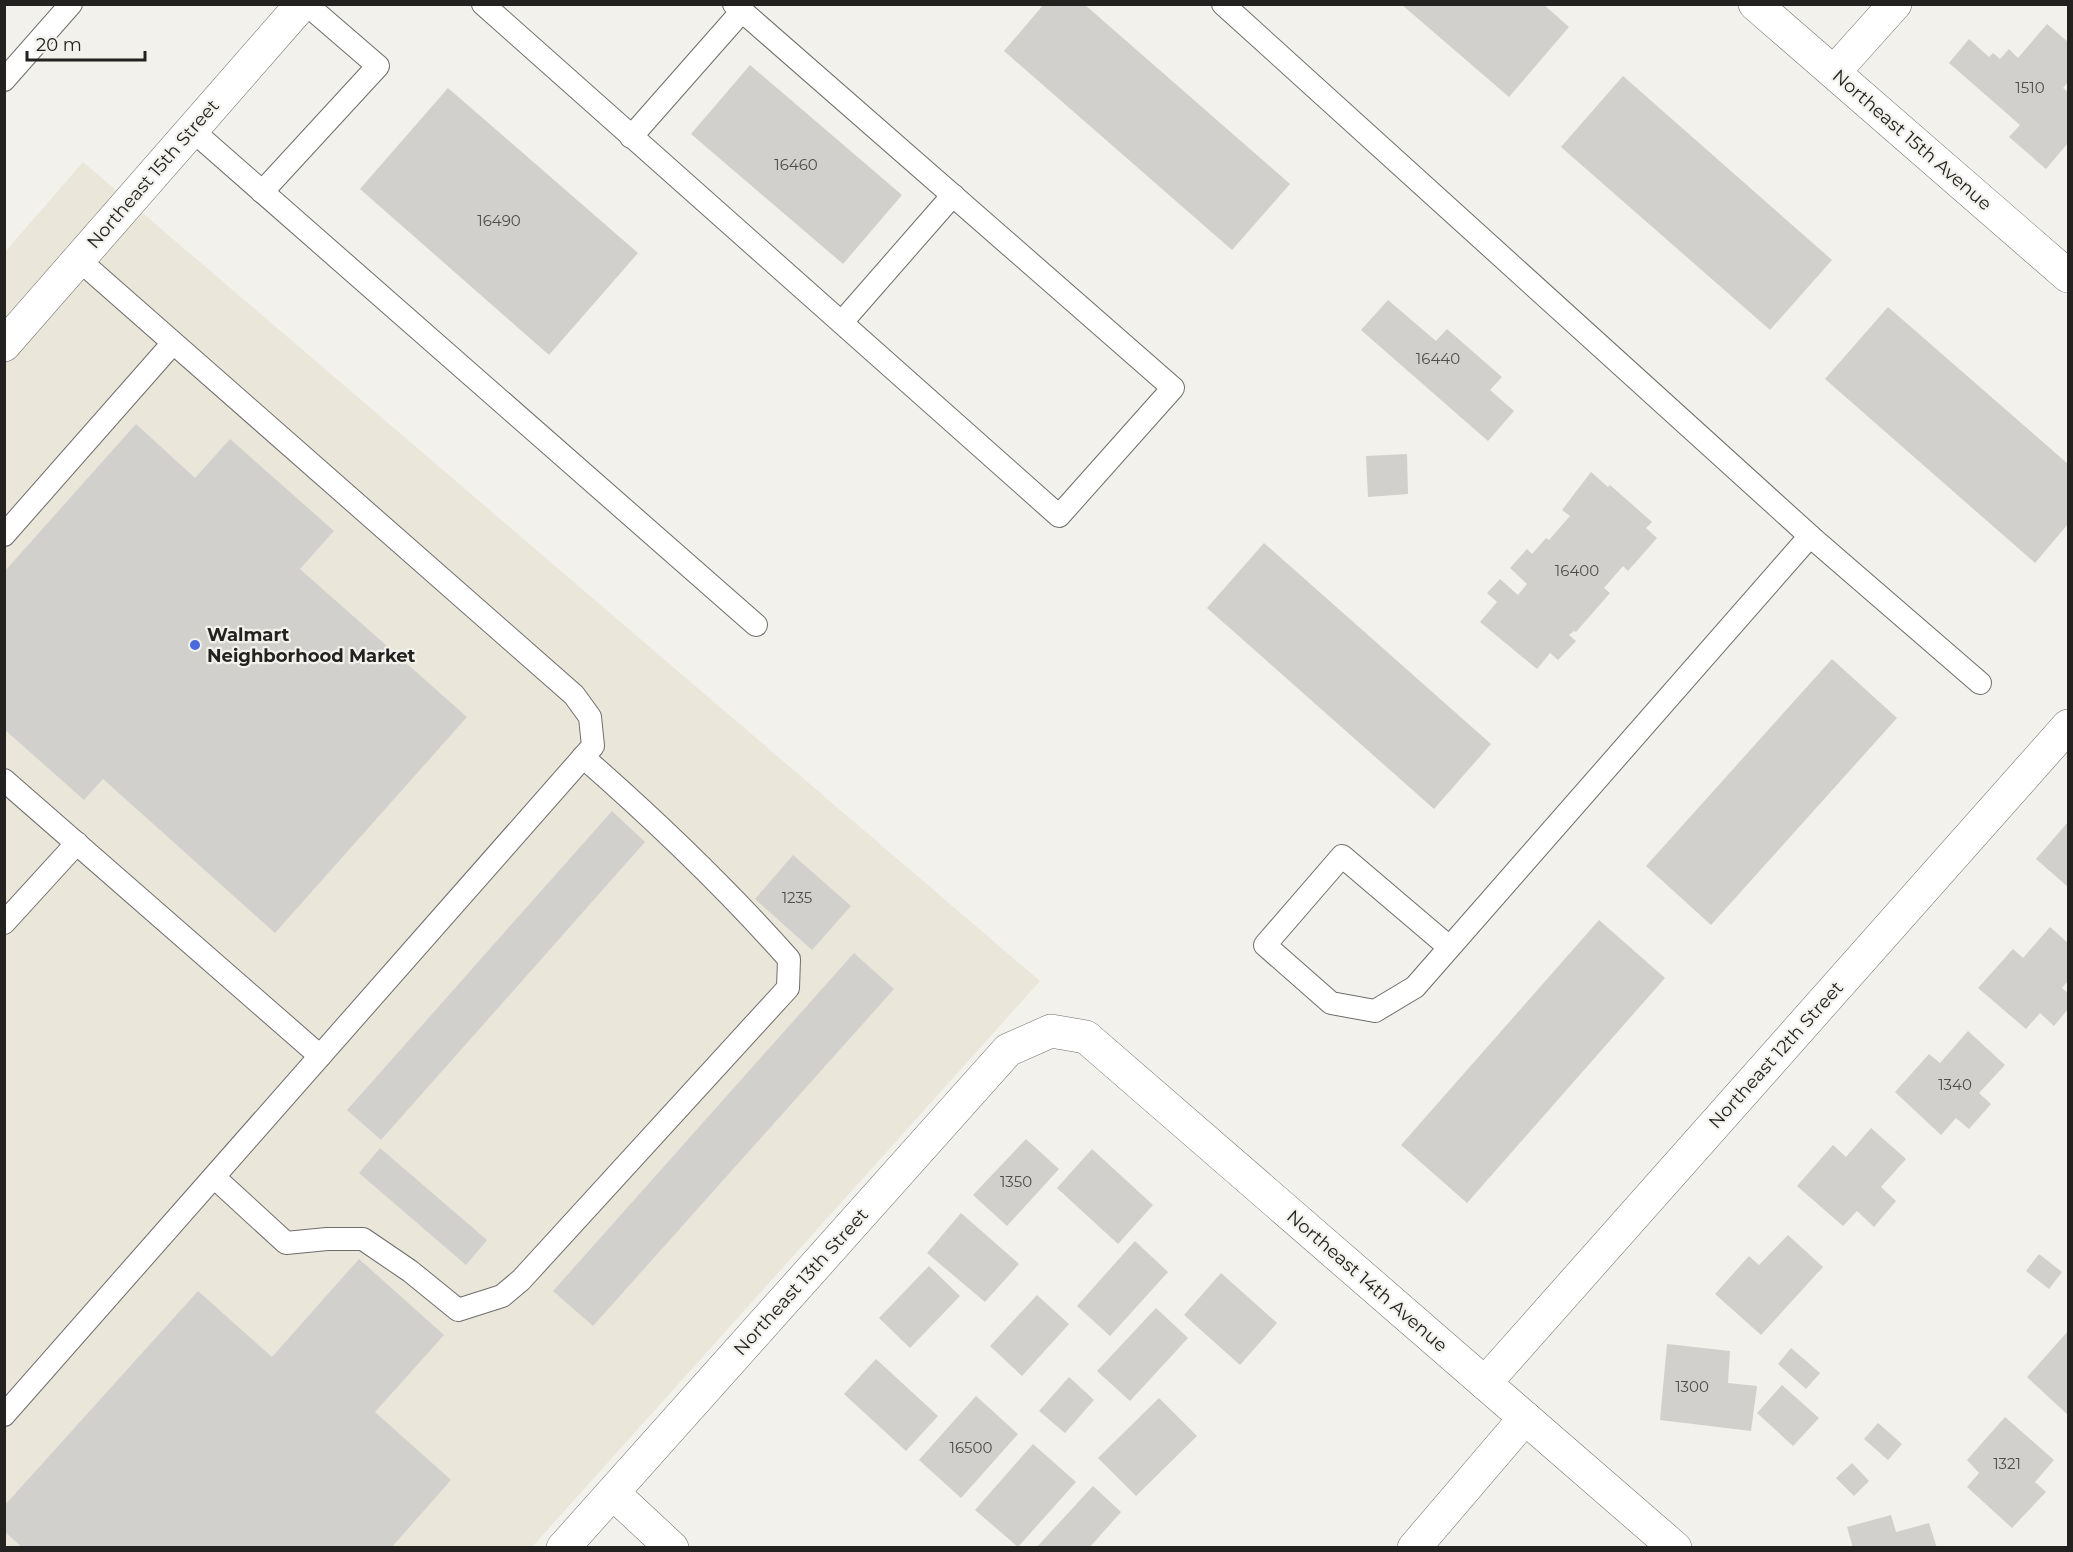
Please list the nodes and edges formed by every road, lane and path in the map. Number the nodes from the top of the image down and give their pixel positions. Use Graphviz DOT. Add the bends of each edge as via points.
graph roads {
  1 [pos="71,4"];
  2 [pos="304,4"];
  3 [pos="483,4"];
  4 [pos="1224,4"];
  5 [pos="1755,4"];
  6 [pos="1895,4"];
  7 [pos="738,8"];
  8 [pos="1834,72"];
  9 [pos="4,80"];
  10 [pos="192,130"];
  11 [pos="631,137"];
  12 [pos="262,192"];
  13 [pos="953,195"];
  14 [pos="78,260"];
  15 [pos="2068,276"];
  16 [pos="842,322"];
  17 [pos="173,343"];
  18 [pos="4,345"];
  19 [pos="4,535"];
  20 [pos="1810,536"];
  21 [pos="756,625"];
  22 [pos="1980,683"];
  23 [pos="2068,726"];
  24 [pos="583,757"];
  25 [pos="4,780"];
  26 [pos="77,843"];
  27 [pos="4,923"];
  28 [pos="1449,947"];
  29 [pos="1051,1031"];
  30 [pos="320,1056"];
  31 [pos="214,1177"];
  32 [pos="1485,1383"];
  33 [pos="4,1415"];
  34 [pos="1525,1418"];
  35 [pos="613,1493"];
  36 [pos="562,1548"];
  37 [pos="672,1548"];
  38 [pos="1414,1548"];
  39 [pos="1675,1548"];
  1 -- 9 [label="lane"];
  2 -- 10 [label="street, Northeast 15th Street"];
  2 -- 12 [label="lane" via="378,66"];
  3 -- 11 [label="lane"];
  4 -- 20 [label="lane"];
  5 -- 8 [label="street, Northeast 15th Avenue"];
  6 -- 8 [label="street"];
  7 -- 11 [label="lane"];
  7 -- 13 [label="lane"];
  8 -- 15 [label="street, Northeast 15th Avenue"];
  10 -- 12 [label="lane"];
  10 -- 14 [label="street, Northeast 15th Street"];
  11 -- 16 [label="lane"];
  12 -- 21 [label="lane"];
  13 -- 16 [label="lane"];
  13 -- 16 [label="lane" via="1173,388 1059,516"];
  14 -- 17 [label="lane"];
  14 -- 18 [label="street, Northeast 15th Street"];
  17 -- 19 [label="lane"];
  17 -- 24 [label="lane" via="574,695 590,717 593,746"];
  20 -- 22 [label="lane"];
  20 -- 28 [label="lane"];
  23 -- 32 [label="street, Northeast 12th Street"];
  24 -- 30 [label="lane"];
  24 -- 31 [label="lane" via="743,908 789,959 788,988 522,1280 502,1296 459,1310 363,1239 286,1243"];
  25 -- 26 [label="lane"];
  26 -- 27 [label="lane"];
  26 -- 30 [label="lane"];
  28 -- 28 [label="lane" via="1342,856 1265,945 1331,1003 1375,1011 1415,987"];
  29 -- 32 [label="street, Northeast 14th Avenue" via="1086,1037"];
  29 -- 35 [label="street, Northeast 13th Street" via="1008,1050"];
  30 -- 31 [label="lane"];
  31 -- 33 [label="lane"];
  32 -- 34 [label="street, Northeast 14th Avenue"];
  34 -- 38 [label="street"];
  34 -- 39 [label="street, Northeast 14th Avenue"];
  35 -- 36 [label="street, Northeast 13th Street"];
  35 -- 37 [label="street"];
}
